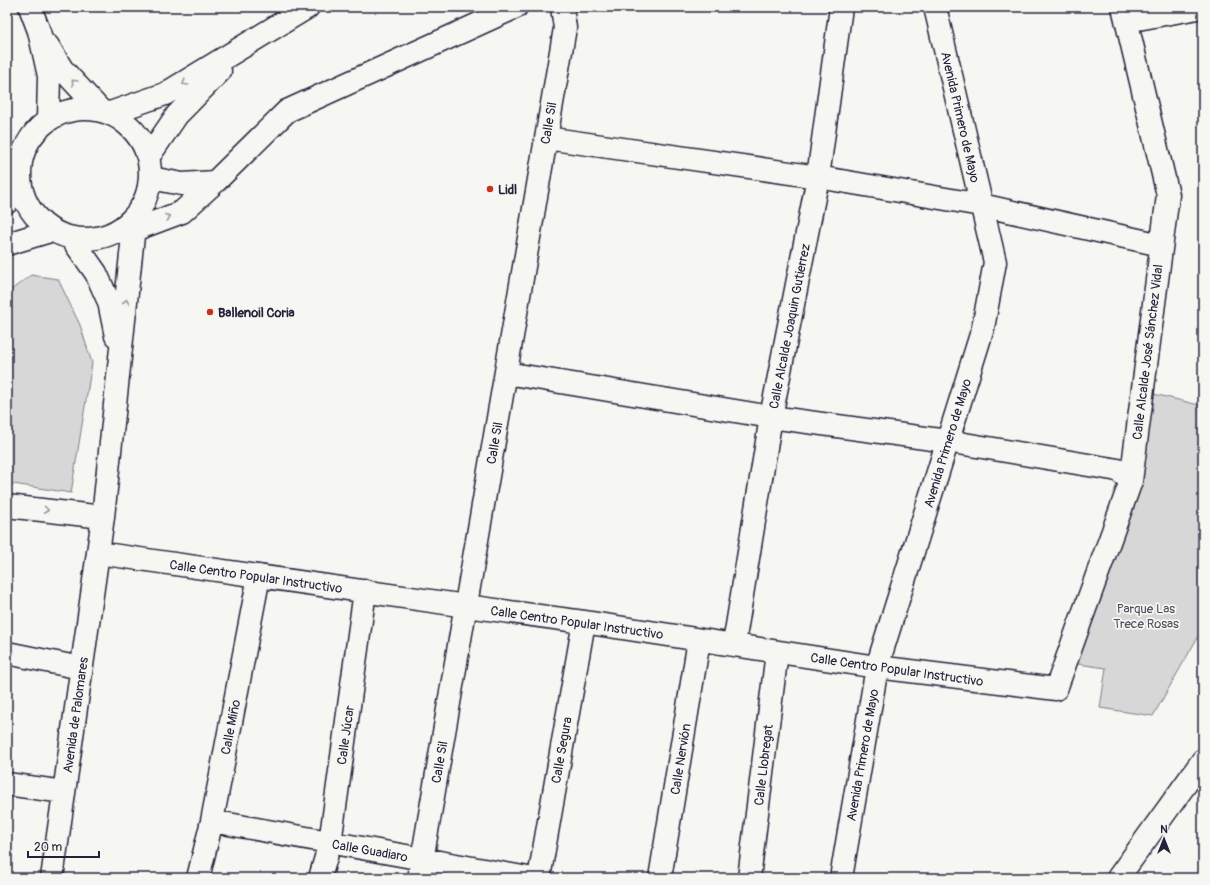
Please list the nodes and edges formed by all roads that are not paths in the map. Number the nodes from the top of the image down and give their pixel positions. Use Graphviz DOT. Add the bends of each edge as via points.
graph roads {
  1 [pos="30,7"];
  2 [pos="308,7"];
  3 [pos="516,7"];
  4 [pos="562,7"];
  5 [pos="841,7"];
  6 [pos="935,7"];
  7 [pos="1203,7"];
  8 [pos="1125,14"];
  9 [pos="39,31"];
  10 [pos="242,49"];
  11 [pos="105,112"];
  12 [pos="48,120"];
  13 [pos="546,138"];
  14 [pos="149,156"];
  15 [pos="818,177"];
  16 [pos="151,178"];
  17 [pos="19,181"];
  18 [pos="215,182"];
  19 [pos="7,202"];
  20 [pos="981,205"];
  21 [pos="129,226"];
  22 [pos="50,231"];
  23 [pos="72,239"];
  24 [pos="7,244"];
  25 [pos="1161,245"];
  26 [pos="120,354"];
  27 [pos="506,373"];
  28 [pos="771,417"];
  29 [pos="947,441"];
  30 [pos="1130,482"];
  31 [pos="7,506"];
  32 [pos="103,518"];
  33 [pos="98,553"];
  34 [pos="259,576"];
  35 [pos="366,591"];
  36 [pos="466,606"];
  37 [pos="584,622"];
  38 [pos="700,640"];
  39 [pos="734,644"];
  40 [pos="777,652"];
  41 [pos="7,653"];
  42 [pos="877,667"];
  43 [pos="81,668"];
  44 [pos="1056,689"];
  45 [pos="1203,760"];
  46 [pos="7,784"];
  47 [pos="64,792"];
  48 [pos="212,821"];
  49 [pos="330,843"];
  50 [pos="421,869"];
  51 [pos="52,878"];
  52 [pos="198,878"];
  53 [pos="320,878"];
  54 [pos="528,878"];
  55 [pos="539,878"];
  56 [pos="660,878"];
  57 [pos="749,878"];
  58 [pos="841,878"];
  59 [pos="1118,878"];
  1 -- 9 [label="street"];
  2 -- 10 [label="street"];
  3 -- 18 [label="street" via="287,111"];
  4 -- 13 [label="street, Calle Sil" via="565,28"];
  5 -- 15 [label="street, Calle Alcalde Joaquin Gutierrez"];
  6 -- 20 [label="street, Avenida Primero de Mayo"];
  7 -- 8 [label="street"];
  8 -- 25 [label="street, Calle Alcalde José Sánchez Vidal" via="1168,195"];
  11 -- 9 [label="street, one-way" via="62,69"];
  9 -- 12 [label="street" via="49,76"];
  10 -- 11 [label="street, one-way" via="165,94"];
  10 -- 14 [label="street" via="176,115"];
  11 -- 12 [label="street" via="73,110"];
  11 -- 14 [label="street" via="123,120 134,130"];
  12 -- 17 [label="street" via="32,136 21,157"];
  13 -- 15 [label="street"];
  13 -- 27 [label="street, Calle Sil"];
  14 -- 16 [label="street"];
  15 -- 20 [label="street"];
  15 -- 28 [label="street, Calle Alcalde Joaquin Gutierrez"];
  16 -- 18 [label="street" via="182,184"];
  16 -- 21 [label="street" via="146,199"];
  17 -- 19 [label="street"];
  17 -- 22 [label="street" via="24,200 31,212"];
  21 -- 18 [label="street, one-way" via="182,212"];
  20 -- 25 [label="street"];
  20 -- 29 [label="street, Avenida Primero de Mayo" via="995,262 983,328"];
  21 -- 23 [label="street" via="95,239"];
  26 -- 21 [label="street, Avenida de Palomares, one-way"];
  22 -- 23 [label="street"];
  22 -- 24 [label="street"];
  23 -- 26 [label="street" via="96,273 109,302"];
  25 -- 30 [label="street, Calle Alcalde José Sánchez Vidal"];
  26 -- 32 [label="street, Avenida de Palomares"];
  27 -- 28 [label="street"];
  27 -- 36 [label="street, Calle Sil"];
  28 -- 29 [label="street"];
  28 -- 39 [label="street, Calle Alcalde Joaquin Gutierrez"];
  29 -- 30 [label="street" via="1118,470"];
  29 -- 42 [label="street, Avenida Primero de Mayo"];
  30 -- 44 [label="street, Calle Alcalde José Sánchez Vidal"];
  31 -- 32 [label="street, one-way"];
  32 -- 33 [label="street, Avenida de Palomares"];
  33 -- 34 [label="street, Calle Centro Popular Instructivo"];
  33 -- 43 [label="street, Avenida de Palomares"];
  34 -- 35 [label="street, Calle Centro Popular Instructivo"];
  34 -- 48 [label="street, Calle Miño"];
  35 -- 36 [label="street, Calle Centro Popular Instructivo"];
  35 -- 49 [label="street, Calle Júcar"];
  36 -- 37 [label="street, Calle Centro Popular Instructivo"];
  36 -- 50 [label="street, Calle Sil"];
  37 -- 38 [label="street, Calle Centro Popular Instructivo"];
  37 -- 55 [label="street, Calle Segura"];
  38 -- 39 [label="street, Calle Centro Popular Instructivo"];
  38 -- 56 [label="street, Calle Nervión"];
  39 -- 40 [label="street, Calle Centro Popular Instructivo"];
  40 -- 42 [label="street, Calle Centro Popular Instructivo"];
  40 -- 57 [label="street, Calle Llobregat"];
  41 -- 43 [label="street"];
  42 -- 44 [label="street, Calle Centro Popular Instructivo"];
  42 -- 58 [label="street, Avenida Primero de Mayo"];
  43 -- 47 [label="street, Avenida de Palomares"];
  45 -- 59 [label="street"];
  46 -- 47 [label="street"];
  47 -- 51 [label="street, Avenida de Palomares"];
  48 -- 49 [label="street, Calle Guadiaro"];
  48 -- 52 [label="street, Calle Miño"];
  49 -- 50 [label="street, Calle Guadiaro"];
  49 -- 53 [label="street, Calle Júcar"];
  50 -- 54 [label="street, Calle Guadiaro"];
}
